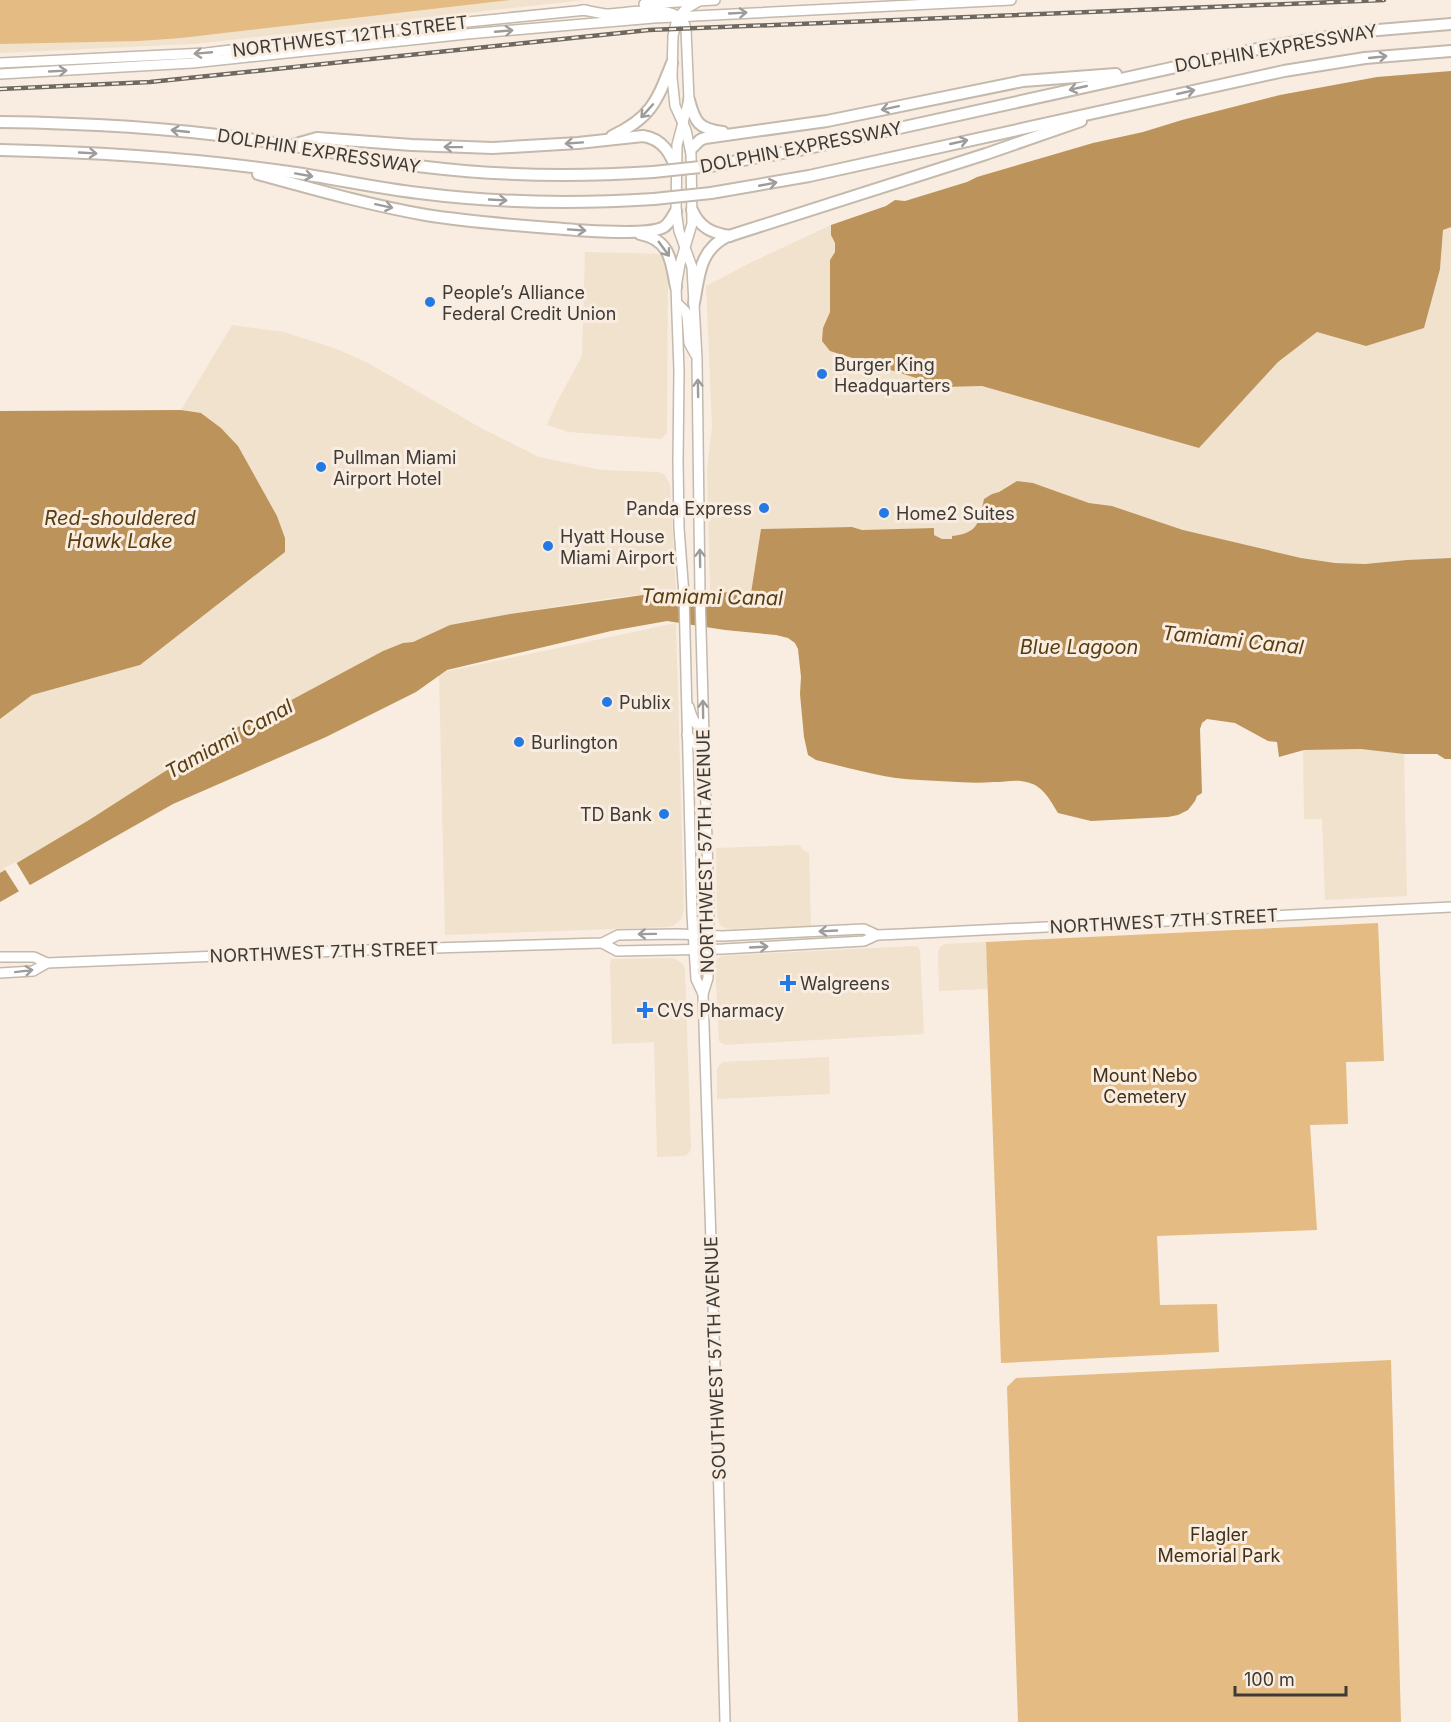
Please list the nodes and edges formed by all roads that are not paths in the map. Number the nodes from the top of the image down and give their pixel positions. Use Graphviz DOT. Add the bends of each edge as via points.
graph roads {
  1 [pos="715,0"];
  2 [pos="1011,0"];
  3 [pos="699,1"];
  4 [pos="582,10"];
  5 [pos="679,16"];
  6 [pos="654,18"];
  7 [pos="1451,24"];
  8 [pos="673,36"];
  9 [pos="1451,51"];
  10 [pos="0,63"];
  11 [pos="672,63"];
  12 [pos="1155,71"];
  13 [pos="0,74"];
  14 [pos="689,99"];
  15 [pos="1129,104"];
  16 [pos="0,122"];
  17 [pos="683,123"];
  18 [pos="735,135"];
  19 [pos="602,141"];
  20 [pos="293,145"];
  21 [pos="691,149"];
  22 [pos="0,150"];
  23 [pos="226,165"];
  24 [pos="677,171"];
  25 [pos="692,210"];
  26 [pos="676,211"];
  27 [pos="628,232"];
  28 [pos="730,236"];
  29 [pos="686,246"];
  30 [pos="676,288"];
  31 [pos="677,303"];
  32 [pos="694,303"];
  33 [pos="697,359"];
  34 [pos="686,697"];
  35 [pos="704,731"];
  36 [pos="687,735"];
  37 [pos="705,767"];
  38 [pos="1451,907"];
  39 [pos="693,934"];
  40 [pos="709,935"];
  41 [pos="877,935"];
  42 [pos="602,943"];
  43 [pos="694,949"];
  44 [pos="708,949"];
  45 [pos="0,957"];
  46 [pos="16,957"];
  47 [pos="47,963"];
  48 [pos="0,964"];
  49 [pos="0,973"];
  50 [pos="703,994"];
  51 [pos="725,1722"];
  1 -- 3 [label="main road, NORTHWEST 12TH STREET"];
  5 -- 2 [label="main road, one-way"];
  3 -- 4 [label="main road, NORTHWEST 12TH STREET"];
  3 -- 5 [label="main road"];
  4 -- 5 [label="main road" via="606,14 656,9"];
  4 -- 10 [label="main road, NORTHWEST 12TH STREET, one-way" via="206,53"];
  5 -- 6 [label="main road, NORTHWEST 12TH STREET"];
  5 -- 8 [label="main road, NORTHWEST 57TH AVENUE"];
  5 -- 14 [label="main road" via="685,22"];
  6 -- 8 [label="main road" via="662,21"];
  13 -- 6 [label="main road, NORTHWEST 12TH STREET, one-way" via="192,63"];
  7 -- 12 [label="highway, DOLPHIN EXPRESSWAY" via="1318,38"];
  8 -- 11 [label="main road, NORTHWEST 57TH AVENUE"];
  15 -- 9 [label="highway, DOLPHIN EXPRESSWAY, one-way" via="1311,66"];
  11 -- 17 [label="main road, NORTHWEST 57TH AVENUE" via="673,99"];
  11 -- 19 [label="highway, one-way" via="648,112"];
  12 -- 18 [label="highway, one-way" via="1023,81 827,121"];
  12 -- 20 [label="highway, DOLPHIN EXPRESSWAY, one-way, bridge" via="804,149 653,172 563,176 493,173 413,165"];
  14 -- 17 [label="main road"];
  14 -- 18 [label="highway" via="700,126"];
  23 -- 15 [label="highway, DOLPHIN EXPRESSWAY, one-way, bridge" via="474,199 654,199 809,176"];
  15 -- 28 [label="highway"];
  20 -- 16 [label="highway, DOLPHIN EXPRESSWAY, one-way" via="145,128"];
  17 -- 21 [label="main road, NORTHWEST 57TH AVENUE"];
  17 -- 24 [label="main road, NORTHWEST 57TH AVENUE" via="677,145"];
  18 -- 21 [label="highway" via="705,138"];
  19 -- 20 [label="highway, one-way" via="494,148 317,138"];
  19 -- 24 [label="highway" via="653,139 667,149"];
  21 -- 25 [label="main road, NORTHWEST 57TH AVENUE"];
  22 -- 23 [label="highway, DOLPHIN EXPRESSWAY, one-way" via="107,154"];
  23 -- 27 [label="highway, one-way" via="351,200 424,214 511,225"];
  24 -- 26 [label="main road, NORTHWEST 57TH AVENUE"];
  25 -- 28 [label="highway" via="708,230"];
  25 -- 29 [label="main road, NORTHWEST 57TH AVENUE"];
  26 -- 27 [label="highway" via="664,227"];
  26 -- 29 [label="main road, NORTHWEST 57TH AVENUE"];
  27 -- 30 [label="highway, one-way" via="656,239 666,248"];
  28 -- 32 [label="highway" via="714,244 706,254"];
  29 -- 30 [label="main road, NORTHWEST 57TH AVENUE"];
  29 -- 32 [label="main road, NORTHWEST 57TH AVENUE" via="692,267"];
  30 -- 31 [label="main road, NORTHWEST 57TH AVENUE"];
  31 -- 33 [label="main road" via="687,316 689,343"];
  31 -- 34 [label="main road, NORTHWEST 57TH AVENUE"];
  32 -- 33 [label="main road, NORTHWEST 57TH AVENUE"];
  35 -- 33 [label="main road, NORTHWEST 57TH AVENUE, one-way"];
  34 -- 35 [label="main road" via="693,720"];
  34 -- 36 [label="main road, NORTHWEST 57TH AVENUE"];
  35 -- 37 [label="main road, NORTHWEST 57TH AVENUE"];
  36 -- 37 [label="main road" via="697,745"];
  36 -- 39 [label="main road, NORTHWEST 57TH AVENUE"];
  37 -- 40 [label="main road, NORTHWEST 57TH AVENUE"];
  38 -- 41 [label="main road, NORTHWEST 7TH STREET"];
  39 -- 40 [label="main road, NORTHWEST 7TH STREET"];
  39 -- 42 [label="main road, NORTHWEST 7TH STREET, one-way" via="618,935"];
  39 -- 43 [label="main road, NORTHWEST 57TH AVENUE"];
  41 -- 40 [label="main road, NORTHWEST 7TH STREET, one-way" via="864,929"];
  40 -- 44 [label="main road, NORTHWEST 57TH AVENUE"];
  44 -- 41 [label="main road, NORTHWEST 7TH STREET, one-way" via="864,941"];
  42 -- 43 [label="main road, NORTHWEST 7TH STREET" via="617,951"];
  42 -- 47 [label="main road, NORTHWEST 7TH STREET"];
  43 -- 44 [label="main road, NORTHWEST 7TH STREET"];
  43 -- 50 [label="main road, NORTHWEST 57TH AVENUE" via="696,979"];
  44 -- 50 [label="main road, NORTHWEST 57TH AVENUE" via="708,978"];
  45 -- 46 [label="main road, NORTHWEST 7TH STREET"];
  46 -- 47 [label="main road, NORTHWEST 7TH STREET" via="34,957"];
  46 -- 48 [label="main road"];
  49 -- 47 [label="main road, NORTHWEST 7TH STREET, one-way" via="33,971"];
  50 -- 51 [label="main road, SOUTHWEST 57TH AVENUE"];
}
